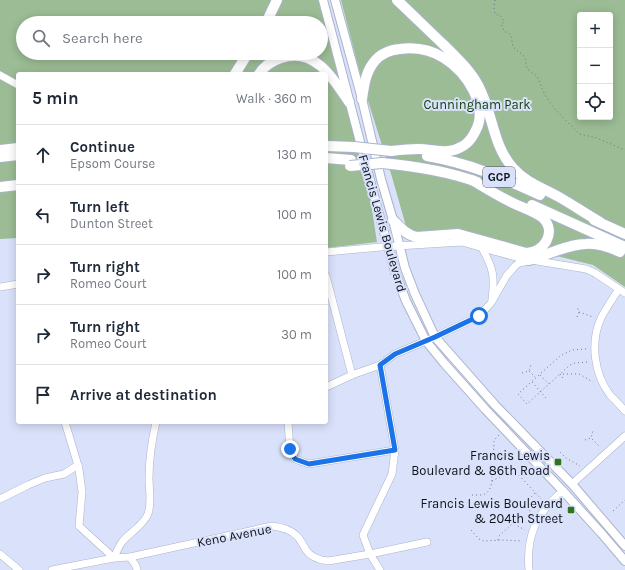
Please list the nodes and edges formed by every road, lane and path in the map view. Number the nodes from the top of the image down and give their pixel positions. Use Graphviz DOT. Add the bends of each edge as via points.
graph roads {
  1 [pos="277,0"];
  2 [pos="323,0"];
  3 [pos="336,0"];
  4 [pos="397,0"];
  5 [pos="495,0"];
  6 [pos="269,16"];
  7 [pos="327,16"];
  8 [pos="328,20"];
  9 [pos="244,60"];
  10 [pos="275,60"];
  11 [pos="313,60"];
  12 [pos="236,72"];
  13 [pos="261,72"];
  14 [pos="327,72"];
  15 [pos="328,73"];
  16 [pos="0,75"];
  17 [pos="16,84"];
  18 [pos="362,99"];
  19 [pos="349,102"];
  20 [pos="328,143"];
  21 [pos="328,146"];
  22 [pos="343,147"];
  23 [pos="16,148"];
  24 [pos="0,150"];
  25 [pos="625,150"];
  26 [pos="391,151"];
  27 [pos="16,155"];
  28 [pos="0,157"];
  29 [pos="328,158"];
  30 [pos="350,163"];
  31 [pos="328,164"];
  32 [pos="472,180"];
  33 [pos="16,185"];
  34 [pos="0,187"];
  35 [pos="16,191"];
  36 [pos="0,193"];
  37 [pos="393,220"];
  38 [pos="600,222"];
  39 [pos="625,234"];
  40 [pos="388,247"];
  41 [pos="400,247"];
  42 [pos="625,247"];
  43 [pos="482,248"];
  44 [pos="328,252"];
  45 [pos="625,254"];
  46 [pos="529,260"];
  47 [pos="16,284"];
  48 [pos="328,284"];
  49 [pos="0,287"];
  50 [pos="622,291"];
  51 [pos="491,303"];
  52 [pos="577,306"];
  53 [pos="579,312"];
  54 [pos="577,316"];
  55 [pos="592,317"];
  56 [pos="435,337"];
  57 [pos="426,341"];
  58 [pos="586,349"];
  59 [pos="587,362"];
  60 [pos="531,364"];
  61 [pos="380,365"];
  62 [pos="529,371"];
  63 [pos="522,373"];
  64 [pos="540,374"];
  65 [pos="560,374"];
  66 [pos="352,375"];
  67 [pos="536,378"];
  68 [pos="563,378"];
  69 [pos="531,382"];
  70 [pos="594,382"];
  71 [pos="549,384"];
  72 [pos="328,386"];
  73 [pos="541,392"];
  74 [pos="546,398"];
  75 [pos="625,411"];
  76 [pos="66,424"];
  77 [pos="156,424"];
  78 [pos="288,424"];
  79 [pos="593,431"];
  80 [pos="500,435"];
  81 [pos="625,436"];
  82 [pos="591,438"];
  83 [pos="585,440"];
  84 [pos="600,447"];
  85 [pos="395,450"];
  86 [pos="560,452"];
  87 [pos="78,465"];
  88 [pos="580,466"];
  89 [pos="492,467"];
  90 [pos="508,472"];
  91 [pos="64,474"];
  92 [pos="80,477"];
  93 [pos="492,481"];
  94 [pos="572,484"];
  95 [pos="563,491"];
  96 [pos="535,493"];
  97 [pos="472,495"];
  98 [pos="0,498"];
  99 [pos="625,500"];
  100 [pos="543,501"];
  101 [pos="613,511"];
  102 [pos="533,514"];
  103 [pos="470,530"];
  104 [pos="525,530"];
  105 [pos="498,540"];
  106 [pos="522,541"];
  107 [pos="428,542"];
  108 [pos="625,546"];
  109 [pos="0,554"];
  110 [pos="370,554"];
  111 [pos="130,557"];
  112 [pos="114,558"];
  113 [pos="625,562"];
  114 [pos="19,570"];
  115 [pos="52,570"];
  116 [pos="137,570"];
  117 [pos="380,570"];
  118 [pos="529,570"];
  1 -- 6 [label="highway"];
  2 -- 7 [label="main road, Francis Lewis Boulevard"];
  3 -- 18 [label="main road, Francis Lewis Boulevard"];
  4 -- 38 [label="highway" via="474,77 486,101 500,148 513,168 532,184"];
  5 -- 25 [label="path" via="495,14 501,16 504,31 511,35 513,47 525,57 527,69 537,76 553,107 579,134 597,138"];
  8 -- 19 [label="main road, Francis Lewis Boulevard"];
  9 -- 12 [label="highway"];
  10 -- 13 [label="highway"];
  11 -- 14 [label="highway"];
  15 -- 19 [label="highway"];
  16 -- 17 [label="street"];
  18 -- 26 [label="highway" via="366,79 374,62 382,54 402,48 418,49 438,55 450,62 471,86 479,116 478,126 471,139 459,148 449,151"];
  18 -- 37 [label="main road, Francis Lewis Boulevard"];
  19 -- 40 [label="main road, Francis Lewis Boulevard"];
  20 -- 22 [label="highway"];
  21 -- 22 [label="highway, GCP"];
  22 -- 26 [label="highway, GCP, bridge"];
  23 -- 24 [label="highway"];
  26 -- 38 [label="highway, GCP" via="476,168"];
  27 -- 28 [label="highway"];
  29 -- 30 [label="highway, GCP"];
  30 -- 31 [label="highway"];
  30 -- 32 [label="highway, GCP, bridge" via="387,163"];
  32 -- 37 [label="highway" via="544,219 549,233 542,247 526,253 458,234 416,237 408,234"];
  32 -- 42 [label="highway, GCP"];
  33 -- 34 [label="highway"];
  35 -- 36 [label="highway"];
  37 -- 41 [label="main road, Francis Lewis Boulevard"];
  38 -- 39 [label="highway, GCP"];
  40 -- 41 [label="street"];
  40 -- 44 [label="street"];
  40 -- 57 [label="main road, Francis Lewis Boulevard" via="402,292"];
  41 -- 43 [label="street" via="457,242"];
  41 -- 56 [label="main road, Francis Lewis Boulevard" via="410,284"];
  43 -- 46 [label="street"];
  43 -- 51 [label="street" via="494,276"];
  45 -- 46 [label="highway" via="603,246 587,244"];
  46 -- 50 [label="street" via="586,269"];
  46 -- 51 [label="street" via="515,266 507,275"];
  47 -- 49 [label="street"];
  48 -- 66 [label="street"];
  50 -- 75 [label="street" via="601,317 596,329 594,347 600,376 610,394"];
  51 -- 56 [label="street" via="479,316"];
  52 -- 53 [label="path"];
  53 -- 54 [label="path"];
  53 -- 55 [label="path"];
  56 -- 57 [label="street"];
  56 -- 94 [label="main road, Francis Lewis Boulevard"];
  57 -- 61 [label="street" via="395,354"];
  57 -- 95 [label="main road, Francis Lewis Boulevard" via="485,409"];
  58 -- 64 [label="path" via="566,352"];
  59 -- 65 [label="path" via="573,364"];
  60 -- 62 [label="path"];
  61 -- 66 [label="street"];
  61 -- 85 [label="street"];
  62 -- 63 [label="path"];
  62 -- 67 [label="path"];
  64 -- 67 [label="path"];
  64 -- 71 [label="path"];
  65 -- 68 [label="path"];
  65 -- 70 [label="path" via="579,374"];
  65 -- 71 [label="path"];
  66 -- 72 [label="street"];
  67 -- 69 [label="path"];
  69 -- 73 [label="path"];
  69 -- 73 [label="path" via="518,394 527,404"];
  71 -- 73 [label="path"];
  73 -- 74 [label="path"];
  76 -- 87 [label="street"];
  77 -- 112 [label="street" via="150,457 150,508 145,520 122,542"];
  78 -- 85 [label="street" via="290,449 295,459 309,464"];
  79 -- 82 [label="path"];
  80 -- 89 [label="path" via="494,439 494,451 490,458"];
  81 -- 94 [label="street"];
  82 -- 83 [label="path"];
  82 -- 84 [label="path"];
  85 -- 110 [label="street" via="392,474 363,535"];
  86 -- 88 [label="path"];
  87 -- 91 [label="street"];
  87 -- 92 [label="street"];
  89 -- 90 [label="path" via="500,472"];
  89 -- 93 [label="path"];
  90 -- 93 [label="path"];
  90 -- 96 [label="path" via="516,471"];
  91 -- 92 [label="street"];
  91 -- 98 [label="street" via="28,484"];
  92 -- 112 [label="street" via="82,492 79,526"];
  93 -- 97 [label="path" via="486,493"];
  94 -- 108 [label="main road, Francis Lewis Boulevard"];
  95 -- 113 [label="main road, Francis Lewis Boulevard"];
  95 -- 118 [label="street" via="547,506 533,529 528,554"];
  96 -- 100 [label="path"];
  96 -- 102 [label="path" via="524,504"];
  99 -- 101 [label="path"];
  103 -- 105 [label="path" via="481,541"];
  104 -- 105 [label="path" via="512,524"];
  105 -- 106 [label="path"];
  107 -- 110 [label="street, Keno Avenue"];
  109 -- 114 [label="street"];
  110 -- 111 [label="street, Keno Avenue" via="322,560 311,555 290,531 272,526"];
  110 -- 117 [label="street"];
  111 -- 112 [label="street, Keno Avenue"];
  111 -- 116 [label="street"];
  112 -- 115 [label="street, Keno Avenue"];
}
